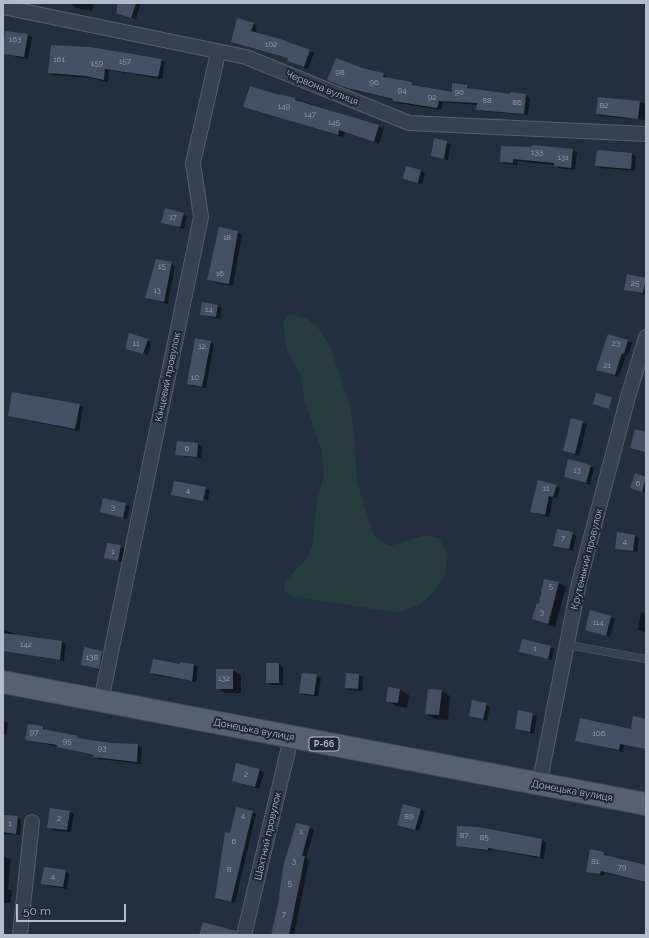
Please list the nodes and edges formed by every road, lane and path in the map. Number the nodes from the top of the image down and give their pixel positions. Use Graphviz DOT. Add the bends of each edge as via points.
graph roads {
  1 [pos="3,7"];
  2 [pos="218,53"];
  3 [pos="646,134"];
  4 [pos="646,337"];
  5 [pos="568,645"];
  6 [pos="646,659"];
  7 [pos="3,682"];
  8 [pos="101,701"];
  9 [pos="291,738"];
  10 [pos="539,785"];
  11 [pos="646,804"];
  12 [pos="32,822"];
  13 [pos="20,935"];
  14 [pos="244,935"];
  1 -- 2 [label="street, Червона вулиця"];
  2 -- 3 [label="street, Червона вулиця" via="246,57 409,123"];
  2 -- 8 [label="street, Кінцевий провулок" via="193,163 201,217"];
  4 -- 5 [label="street, Крутенький провулок" via="579,583"];
  5 -- 6 [label="lane"];
  5 -- 10 [label="street, Крутенький провулок"];
  7 -- 8 [label="main road, Донецька вулиця / Р-66"];
  8 -- 9 [label="main road, Донецька вулиця / Р-66"];
  9 -- 10 [label="main road, Донецька вулиця / Р-66"];
  9 -- 14 [label="street, Шахтний провулок"];
  10 -- 11 [label="main road, Донецька вулиця / Р-66"];
  12 -- 13 [label="street"];
}
